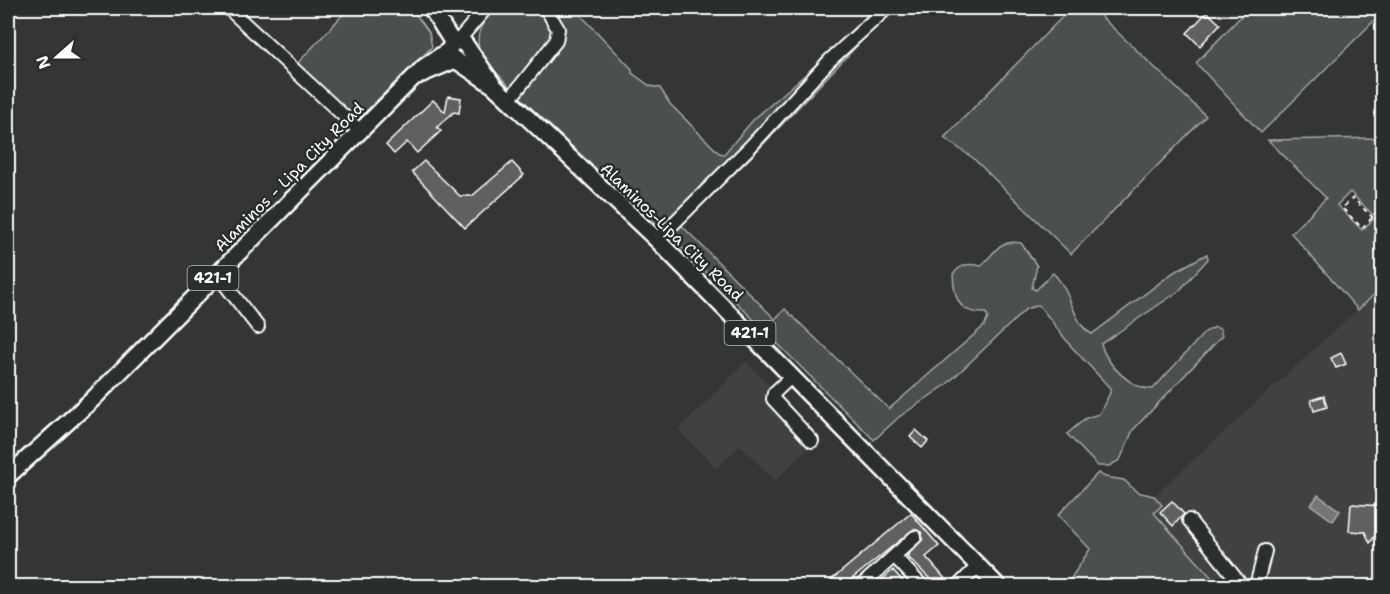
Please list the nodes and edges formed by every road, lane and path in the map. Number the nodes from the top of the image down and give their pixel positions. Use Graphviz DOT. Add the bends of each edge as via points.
graph roads {
  1 [pos="228,8"];
  2 [pos="431,8"];
  3 [pos="887,8"];
  4 [pos="547,10"];
  5 [pos="482,12"];
  6 [pos="459,50"];
  7 [pos="509,100"];
  8 [pos="361,132"];
  9 [pos="1383,208"];
  10 [pos="1373,218"];
  11 [pos="657,240"];
  12 [pos="217,274"];
  13 [pos="258,327"];
  14 [pos="792,376"];
  15 [pos="812,441"];
  16 [pos="8,476"];
  17 [pos="1190,520"];
  18 [pos="915,537"];
  19 [pos="1265,551"];
  20 [pos="895,557"];
  21 [pos="978,566"];
  22 [pos="861,586"];
  23 [pos="922,586"];
  24 [pos="958,586"];
  25 [pos="998,586"];
  26 [pos="1242,586"];
  27 [pos="1256,586"];
  1 -- 8 [label="street"];
  2 -- 6 [label="main road, Alaminos-Lipa City Road"];
  3 -- 11 [label="street" via="830,60 752,146"];
  4 -- 7 [label="street" via="557,24 556,41"];
  5 -- 6 [label="street"];
  6 -- 7 [label="main road, Alaminos-Lipa City Road / 421-1"];
  6 -- 8 [label="main road, Alaminos - Lipa City Road / 421-1" via="429,62"];
  7 -- 11 [label="main road, Alaminos-Lipa City Road / 421-1"];
  8 -- 12 [label="main road, Alaminos - Lipa City Road / 421-1"];
  9 -- 10 [label="path"];
  10 -- 10 [label="path" via="1353,198 1342,208 1362,228"];
  11 -- 14 [label="main road, Alaminos-Lipa City Road / 421-1"];
  12 -- 13 [label="street"];
  12 -- 16 [label="main road, Alaminos - Lipa City Road / 421-1" via="93,399"];
  14 -- 15 [label="street" via="772,399"];
  14 -- 21 [label="main road, Alaminos-Lipa City Road / 421-1"];
  17 -- 26 [label="street"];
  18 -- 20 [label="street"];
  19 -- 27 [label="street"];
  20 -- 22 [label="street"];
  20 -- 23 [label="street"];
  21 -- 24 [label="street"];
  21 -- 25 [label="main road, Alaminos-Lipa City Road / 421-1"];
}
